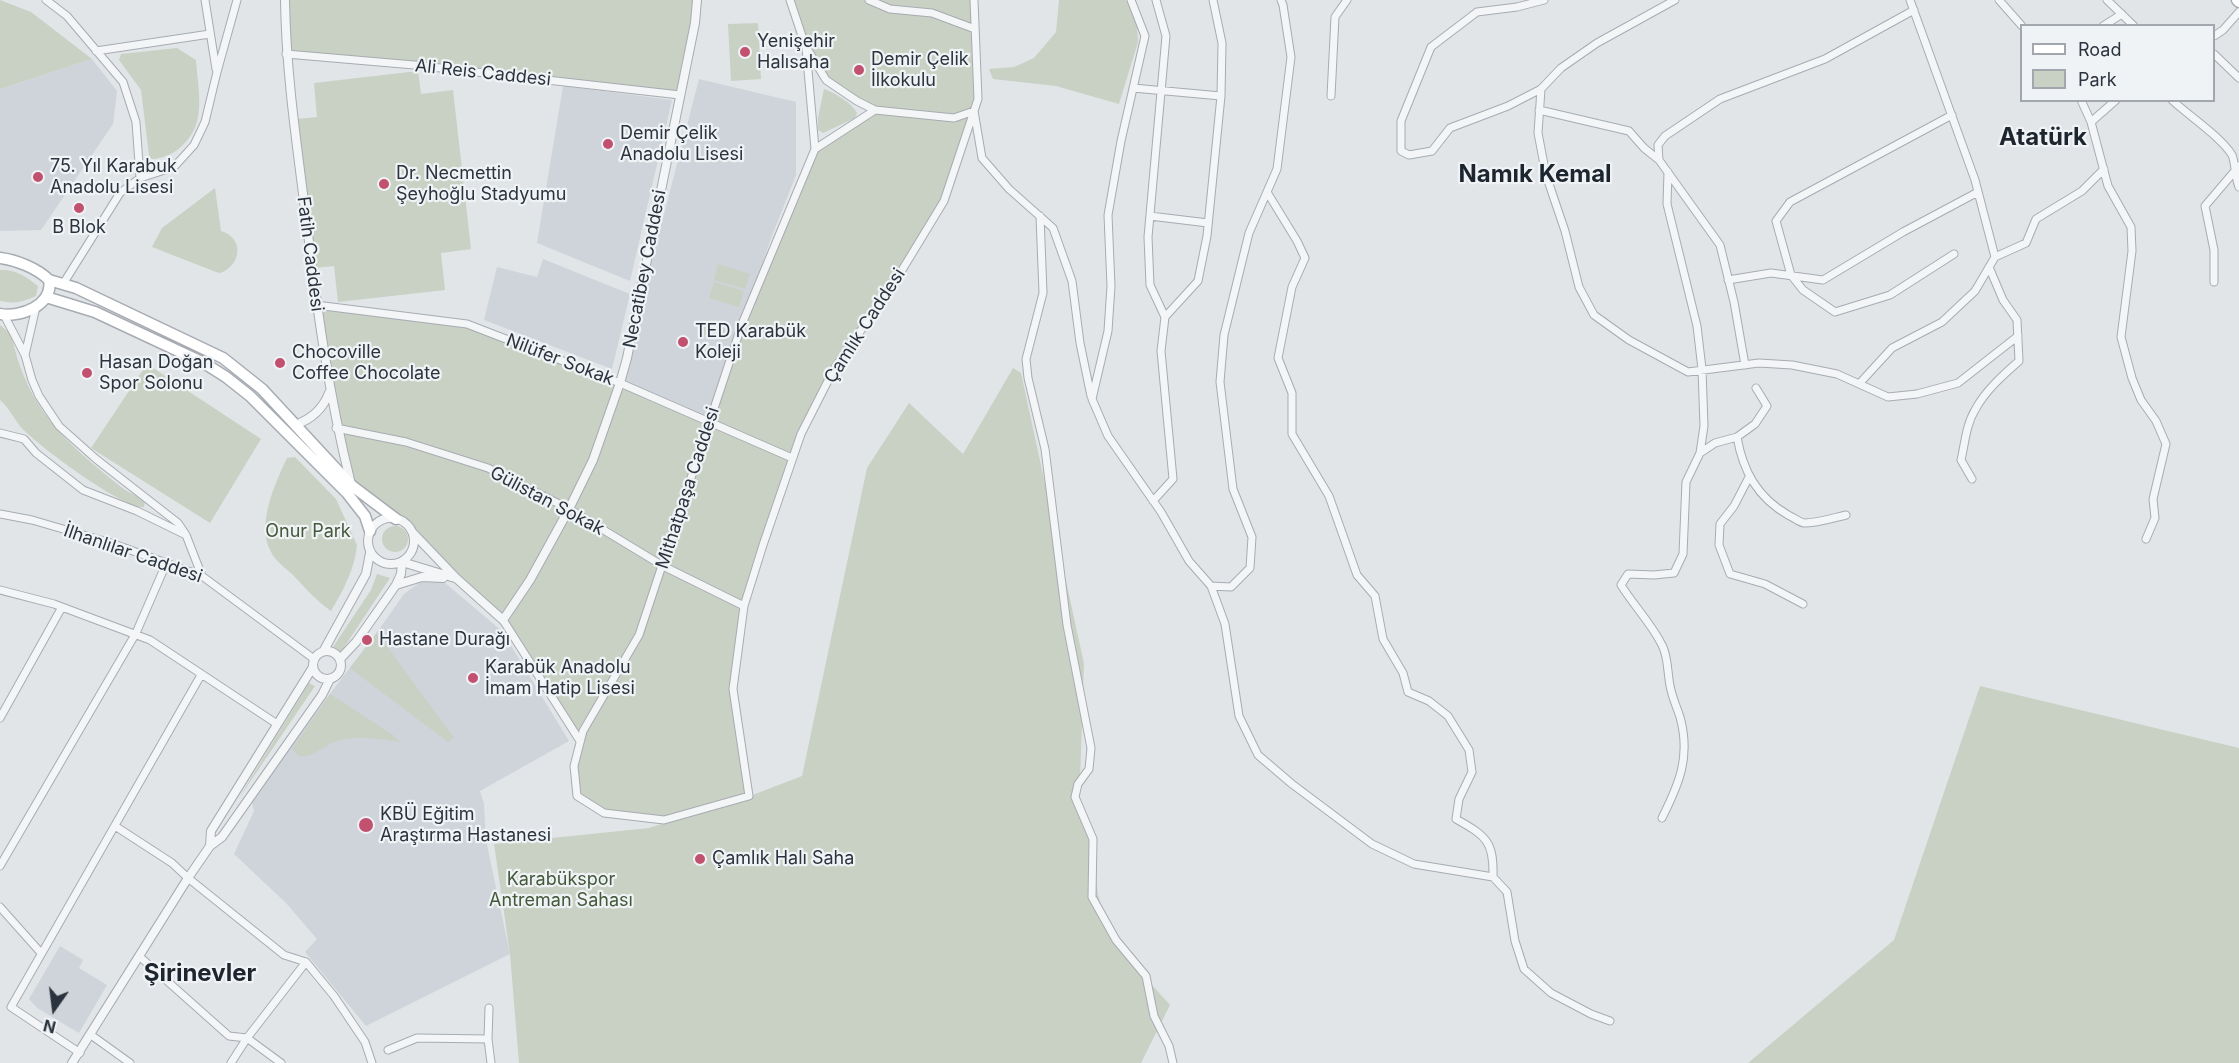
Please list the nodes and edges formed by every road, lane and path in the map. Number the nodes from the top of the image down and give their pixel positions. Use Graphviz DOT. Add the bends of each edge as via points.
graph roads {
  1 [pos="46,0"];
  2 [pos="205,0"];
  3 [pos="237,0"];
  4 [pos="285,0"];
  5 [pos="697,0"];
  6 [pos="790,0"];
  7 [pos="869,0"];
  8 [pos="974,0"];
  9 [pos="1131,0"];
  10 [pos="1156,0"];
  11 [pos="1213,0"];
  12 [pos="1281,0"];
  13 [pos="1347,0"];
  14 [pos="1544,0"];
  15 [pos="1675,0"];
  16 [pos="1910,0"];
  17 [pos="1999,0"];
  18 [pos="2107,0"];
  19 [pos="1914,10"];
  20 [pos="2239,12"];
  21 [pos="2122,14"];
  22 [pos="2020,24"];
  23 [pos="2106,24"];
  24 [pos="2132,24"];
  25 [pos="975,29"];
  26 [pos="210,34"];
  27 [pos="2215,35"];
  28 [pos="806,48"];
  29 [pos="96,51"];
  30 [pos="286,54"];
  31 [pos="2215,55"];
  32 [pos="217,72"];
  33 [pos="2239,78"];
  34 [pos="1133,88"];
  35 [pos="1162,89"];
  36 [pos="1540,89"];
  37 [pos="681,95"];
  38 [pos="1221,96"];
  39 [pos="1331,96"];
  40 [pos="2082,102"];
  41 [pos="2114,102"];
  42 [pos="2174,102"];
  43 [pos="875,110"];
  44 [pos="1539,110"];
  45 [pos="974,111"];
  46 [pos="1952,116"];
  47 [pos="2091,122"];
  48 [pos="815,149"];
  49 [pos="1659,159"];
  50 [pos="2237,168"];
  51 [pos="2104,169"];
  52 [pos="1668,172"];
  53 [pos="140,178"];
  54 [pos="2239,187"];
  55 [pos="1267,192"];
  56 [pos="1978,192"];
  57 [pos="1040,216"];
  58 [pos="1150,216"];
  59 [pos="1208,223"];
  60 [pos="0,249"];
  61 [pos="1954,254"];
  62 [pos="1995,257"];
  63 [pos="4,259"];
  64 [pos="1989,267"];
  65 [pos="1791,275"];
  66 [pos="49,279"];
  67 [pos="1728,280"];
  68 [pos="2214,282"];
  69 [pos="63,284"];
  70 [pos="46,297"];
  71 [pos="316,305"];
  72 [pos="36,307"];
  73 [pos="2,315"];
  74 [pos="1165,317"];
  75 [pos="2018,336"];
  76 [pos="25,355"];
  77 [pos="1745,365"];
  78 [pos="1702,369"];
  79 [pos="620,383"];
  80 [pos="1859,384"];
  81 [pos="1756,388"];
  82 [pos="330,389"];
  83 [pos="1092,399"];
  84 [pos="710,422"];
  85 [pos="296,425"];
  86 [pos="336,428"];
  87 [pos="0,433"];
  88 [pos="1737,437"];
  89 [pos="1700,453"];
  90 [pos="792,458"];
  91 [pos="1749,477"];
  92 [pos="1972,479"];
  93 [pos="351,484"];
  94 [pos="1153,501"];
  95 [pos="357,504"];
  96 [pos="569,509"];
  97 [pos="0,514"];
  98 [pos="1846,515"];
  99 [pos="396,519"];
  100 [pos="370,531"];
  101 [pos="413,533"];
  102 [pos="186,535"];
  103 [pos="2146,539"];
  104 [pos="370,553"];
  105 [pos="402,562"];
  106 [pos="166,564"];
  107 [pos="663,566"];
  108 [pos="202,576"];
  109 [pos="456,578"];
  110 [pos="396,585"];
  111 [pos="1211,586"];
  112 [pos="0,590"];
  113 [pos="1803,604"];
  114 [pos="744,606"];
  115 [pos="62,607"];
  116 [pos="503,620"];
  117 [pos="136,633"];
  118 [pos="324,651"];
  119 [pos="340,659"];
  120 [pos="313,663"];
  121 [pos="201,675"];
  122 [pos="330,679"];
  123 [pos="0,718"];
  124 [pos="277,724"];
  125 [pos="580,741"];
  126 [pos="749,796"];
  127 [pos="1662,818"];
  128 [pos="115,826"];
  129 [pos="210,846"];
  130 [pos="0,866"];
  131 [pos="1493,877"];
  132 [pos="188,878"];
  133 [pos="0,907"];
  134 [pos="41,953"];
  135 [pos="139,956"];
  136 [pos="306,962"];
  137 [pos="489,1008"];
  138 [pos="1610,1021"];
  139 [pos="91,1035"];
  140 [pos="247,1038"];
  141 [pos="488,1039"];
  142 [pos="388,1050"];
  143 [pos="80,1053"];
  144 [pos="72,1063"];
  145 [pos="129,1063"];
  146 [pos="231,1063"];
  147 [pos="281,1063"];
  148 [pos="372,1063"];
  149 [pos="491,1063"];
  150 [pos="1173,1063"];
  1 -- 29 [label="street" via="67,16"];
  2 -- 26 [label="street"];
  3 -- 32 [label="street"];
  4 -- 30 [label="street, Fatih Caddesi"];
  5 -- 37 [label="street, Necatibey Caddesi"];
  6 -- 28 [label="street, Mithatpaşa Caddesi"];
  7 -- 25 [label="street" via="890,9 932,13"];
  8 -- 25 [label="street, Çamlık Caddesi"];
  9 -- 34 [label="street" via="1145,36"];
  10 -- 35 [label="street" via="1166,36"];
  11 -- 38 [label="street" via="1222,42"];
  12 -- 55 [label="street" via="1291,57 1277,169"];
  13 -- 39 [label="street" via="1335,17"];
  14 -- 36 [label="street" via="1477,12 1431,47 1401,121 1401,151 1409,155 1432,151 1450,128"];
  15 -- 36 [label="street" via="1597,43 1561,68"];
  16 -- 19 [label="street"];
  17 -- 22 [label="street"];
  18 -- 21 [label="street"];
  19 -- 46 [label="street"];
  19 -- 49 [label="street" via="1825,59 1720,99 1665,136 1658,145"];
  20 -- 27 [label="street"];
  21 -- 23 [label="street"];
  21 -- 24 [label="street"];
  25 -- 45 [label="street, Çamlık Caddesi" via="978,99"];
  26 -- 29 [label="street"];
  26 -- 32 [label="street"];
  28 -- 43 [label="street" via="826,80"];
  28 -- 48 [label="street, Mithatpaşa Caddesi"];
  29 -- 53 [label="street" via="123,82 131,102"];
  30 -- 37 [label="street, Ali Reis Caddesi"];
  30 -- 71 [label="street, Fatih Caddesi"];
  31 -- 33 [label="street"];
  32 -- 53 [label="street" via="205,122 194,145 174,167"];
  34 -- 35 [label="street"];
  34 -- 83 [label="street" via="1108,214 1108,331"];
  35 -- 38 [label="street"];
  35 -- 58 [label="street"];
  36 -- 44 [label="street"];
  37 -- 79 [label="street, Necatibey Caddesi"];
  38 -- 59 [label="street"];
  40 -- 47 [label="street"];
  41 -- 47 [label="street"];
  42 -- 50 [label="street" via="2216,138 2233,156"];
  43 -- 45 [label="street" via="954,118"];
  43 -- 48 [label="street"];
  44 -- 49 [label="street" via="1629,131"];
  44 -- 78 [label="street" via="1538,133 1546,175 1579,287 1594,315 1629,340 1688,372"];
  45 -- 57 [label="street" via="982,158"];
  45 -- 90 [label="street, Çamlık Caddesi" via="944,201 896,280 834,369"];
  46 -- 56 [label="street"];
  46 -- 65 [label="street" via="1790,202 1776,221"];
  47 -- 51 [label="street"];
  48 -- 84 [label="street, Mithatpaşa Caddesi" via="742,324"];
  49 -- 52 [label="street"];
  50 -- 54 [label="street"];
  50 -- 68 [label="street" via="2205,206 2214,250"];
  51 -- 62 [label="street" via="2082,191 2036,219 2026,243"];
  51 -- 103 [label="street" via="2108,186 2131,227 2132,251 2121,338 2141,400 2166,444 2153,499 2155,518"];
  52 -- 67 [label="street" via="1720,245"];
  52 -- 78 [label="street" via="1667,204 1697,326"];
  53 -- 69 [label="street" via="120,193"];
  55 -- 111 [label="street" via="1246,244 1224,335 1220,382 1233,489 1252,537 1250,568 1231,587"];
  55 -- 131 [label="street" via="1305,258 1292,287 1278,358 1293,393 1292,434 1329,496 1357,575 1375,596 1383,639 1403,673 1408,692 1429,701 1448,716 1469,750 1472,772 1459,799 1456,819 1482,833 1494,854"];
  56 -- 62 [label="street"];
  56 -- 65 [label="street" via="1823,280"];
  57 -- 83 [label="street" via="1053,228 1072,281"];
  57 -- 150 [label="street" via="1042,293 1026,359 1045,449 1067,625 1091,748 1089,769 1075,796 1093,839 1092,897 1116,940 1146,976 1154,1016"];
  58 -- 59 [label="street"];
  58 -- 74 [label="street" via="1150,285"];
  59 -- 74 [label="street" via="1198,281"];
  60 -- 63 [label="main road"];
  61 -- 65 [label="street" via="1890,296 1835,312 1803,290"];
  62 -- 64 [label="street"];
  63 -- 66 [label="main road"];
  64 -- 75 [label="street" via="2003,300 2017,320"];
  64 -- 80 [label="street" via="1975,291 1942,322 1892,348"];
  65 -- 67 [label="street" via="1771,273"];
  66 -- 69 [label="main road"];
  66 -- 70 [label="main road"];
  67 -- 77 [label="street"];
  69 -- 85 [label="main road" via="223,358 262,389"];
  70 -- 72 [label="main road"];
  70 -- 95 [label="main road" via="95,312 215,369 250,396"];
  71 -- 79 [label="street, Nilüfer Sokak" via="467,324"];
  71 -- 82 [label="street, Fatih Caddesi"];
  72 -- 73 [label="main road" via="21,314"];
  72 -- 76 [label="street"];
  73 -- 76 [label="street"];
  74 -- 94 [label="street" via="1161,351 1173,479"];
  75 -- 80 [label="street" via="1958,383 1888,397"];
  75 -- 92 [label="street" via="2019,362 1975,409 1968,428 1961,460"];
  76 -- 102 [label="street" via="39,396 59,426 178,523"];
  77 -- 78 [label="street"];
  77 -- 80 [label="street" via="1792,365"];
  78 -- 89 [label="street" via="1704,426"];
  79 -- 84 [label="street, Nilüfer Sokak"];
  79 -- 96 [label="street, Necatibey Caddesi" via="593,460"];
  81 -- 88 [label="street" via="1767,406 1755,424"];
  82 -- 85 [label="street" via="318,412"];
  82 -- 86 [label="street, Fatih Caddesi"];
  83 -- 94 [label="street" via="1108,436"];
  84 -- 90 [label="street, Nilüfer Sokak"];
  84 -- 107 [label="street, Mithatpaşa Caddesi"];
  85 -- 93 [label="main road"];
  86 -- 93 [label="street, Fatih Caddesi"];
  86 -- 96 [label="street, Gülistan Sokak" via="406,442 488,468"];
  87 -- 102 [label="street" via="24,439 83,490"];
  88 -- 89 [label="street" via="1715,443"];
  88 -- 91 [label="street"];
  89 -- 127 [label="street" via="1686,482 1683,554 1674,573 1628,574 1620,585 1664,648 1671,691 1681,719 1681,775"];
  90 -- 114 [label="street, Çamlık Caddesi"];
  91 -- 98 [label="street" via="1775,507 1803,523"];
  91 -- 113 [label="street" via="1720,524 1719,545 1730,574 1765,584"];
  93 -- 95 [label="street, Fatih Caddesi"];
  93 -- 99 [label="main road"];
  94 -- 111 [label="street" via="1189,561"];
  95 -- 100 [label="main road"];
  96 -- 107 [label="street, Gülistan Sokak"];
  96 -- 116 [label="street, Necatibey Caddesi"];
  97 -- 106 [label="street, İlhanlılar Caddesi" via="111,543"];
  99 -- 100 [label="street" via="381,520"];
  99 -- 101 [label="street"];
  100 -- 104 [label="street"];
  101 -- 105 [label="street" via="413,549"];
  101 -- 109 [label="street"];
  102 -- 108 [label="street"];
  104 -- 105 [label="street" via="381,563"];
  104 -- 118 [label="street" via="366,574"];
  105 -- 109 [label="street"];
  105 -- 110 [label="street"];
  106 -- 108 [label="street, İlhanlılar Caddesi"];
  106 -- 117 [label="street"];
  107 -- 114 [label="street, Gülistan Sokak"];
  107 -- 125 [label="street, Mithatpaşa Caddesi" via="639,635"];
  108 -- 120 [label="street, İlhanlılar Caddesi"];
  109 -- 110 [label="street" via="422,577"];
  109 -- 116 [label="street"];
  110 -- 119 [label="street"];
  111 -- 131 [label="street" via="1225,624 1239,716 1258,755 1372,844 1414,864"];
  112 -- 115 [label="street"];
  114 -- 126 [label="street, Çamlık Caddesi" via="733,689"];
  115 -- 117 [label="street"];
  115 -- 123 [label="street"];
  116 -- 125 [label="street"];
  117 -- 121 [label="street"];
  117 -- 130 [label="street"];
  118 -- 119 [label="street" via="332,651"];
  118 -- 120 [label="street"];
  119 -- 122 [label="street" via="340,671"];
  120 -- 122 [label="street" via="317,675"];
  120 -- 124 [label="street"];
  121 -- 124 [label="street"];
  121 -- 128 [label="street"];
  122 -- 129 [label="street" via="222,837"];
  124 -- 129 [label="street" via="211,831"];
  125 -- 126 [label="street, Mithatpaşa Caddesi" via="574,766 577,796 604,813 664,820"];
  128 -- 132 [label="street"];
  128 -- 134 [label="street"];
  129 -- 132 [label="street"];
  131 -- 138 [label="street" via="1507,892 1524,969 1551,993"];
  132 -- 135 [label="street"];
  132 -- 136 [label="street" via="284,955"];
  133 -- 134 [label="street"];
  134 -- 143 [label="street" via="11,1007"];
  135 -- 139 [label="street"];
  135 -- 140 [label="street" via="229,1036"];
  136 -- 140 [label="street"];
  136 -- 148 [label="street" via="365,1042"];
  137 -- 141 [label="street"];
  139 -- 143 [label="street"];
  139 -- 145 [label="street"];
  140 -- 146 [label="street"];
  140 -- 147 [label="street"];
  141 -- 142 [label="street" via="417,1038"];
  141 -- 149 [label="street"];
  143 -- 144 [label="street"];
}
